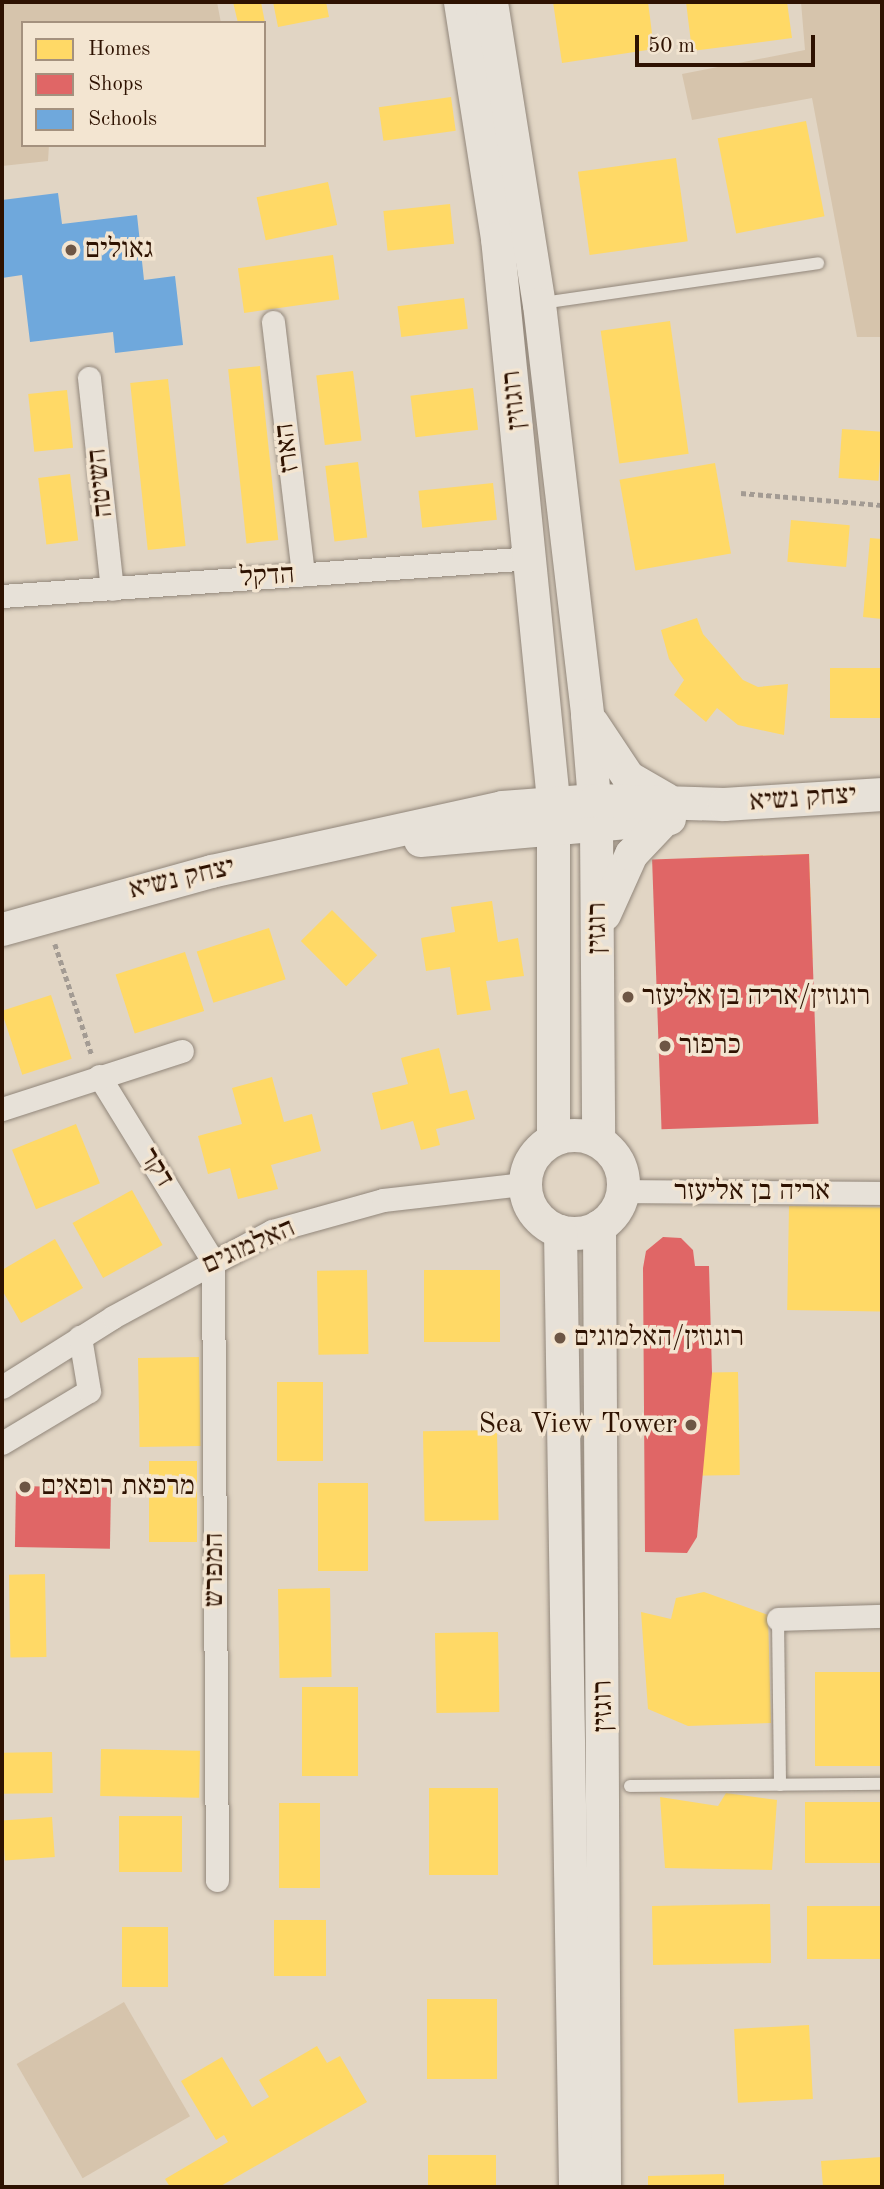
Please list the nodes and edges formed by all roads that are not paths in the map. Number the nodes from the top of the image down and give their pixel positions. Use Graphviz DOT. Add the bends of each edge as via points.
graph roads {
  1 [pos="460,2"];
  2 [pos="491,2"];
  3 [pos="818,263"];
  4 [pos="539,304"];
  5 [pos="273,322"];
  6 [pos="89,377"];
  7 [pos="531,558"];
  8 [pos="303,574"];
  9 [pos="112,589"];
  10 [pos="2,596"];
  11 [pos="587,715"];
  12 [pos="882,794"];
  13 [pos="665,809"];
  14 [pos="596,812"];
  15 [pos="553,815"];
  16 [pos="2,929"];
  17 [pos="598,929"];
  18 [pos="181,1051"];
  19 [pos="99,1076"];
  20 [pos="2,1108"];
  21 [pos="553,1139"];
  22 [pos="598,1141"];
  23 [pos="524,1184"];
  24 [pos="622,1191"];
  25 [pos="882,1193"];
  26 [pos="599,1226"];
  27 [pos="560,1231"];
  28 [pos="213,1261"];
  29 [pos="80,1337"];
  30 [pos="2,1387"];
  31 [pos="2,1443"];
  32 [pos="882,1616"];
  33 [pos="778,1619"];
  34 [pos="882,1784"];
  35 [pos="780,1785"];
  36 [pos="630,1786"];
  37 [pos="217,1880"];
  38 [pos="575,2187"];
  39 [pos="604,2187"];
  1 -- 7 [label="street, רוגוזין" via="497,238"];
  2 -- 4 [label="street, רוגוזין"];
  3 -- 4 [label="lane"];
  4 -- 11 [label="street, רוגוזין"];
  5 -- 8 [label="street, הארז"];
  6 -- 9 [label="street, השיטה"];
  7 -- 8 [label="street, הדקל"];
  7 -- 15 [label="street, רוגוזין"];
  8 -- 9 [label="street, הדקל"];
  9 -- 10 [label="street, הדקל"];
  11 -- 13 [label="street" via="628,777"];
  11 -- 14 [label="street, רוגזין"];
  12 -- 13 [label="street, יצחק נשיא"];
  13 -- 14 [label="street, יצחק נשיא"];
  13 -- 17 [label="street" via="631,854"];
  14 -- 15 [label="street, יצחק נשיא"];
  14 -- 17 [label="street, רוגזין"];
  15 -- 16 [label="street, יצחק נשיא" via="365,841 212,871"];
  15 -- 21 [label="street, רוגזין"];
  17 -- 22 [label="street, רוגזין"];
  18 -- 19 [label="street"];
  19 -- 20 [label="street"];
  19 -- 28 [label="street, דקר"];
  21 -- 22 [label="street" via="583,1135"];
  21 -- 23 [label="street" via="532,1157"];
  22 -- 24 [label="street" via="618,1162"];
  23 -- 27 [label="street" via="534,1214"];
  23 -- 28 [label="street, האלמוגים" via="383,1200 272,1231"];
  24 -- 25 [label="street, אריה בן אליעזר"];
  24 -- 26 [label="street"];
  26 -- 27 [label="street"];
  26 -- 39 [label="street, רוגזין"];
  27 -- 38 [label="street, רוגזין"];
  28 -- 29 [label="street, האלמוגים"];
  28 -- 37 [label="street, המפרש"];
  29 -- 30 [label="street, האלמוגים"];
  29 -- 31 [label="street" via="89,1391"];
  32 -- 33 [label="street"];
  33 -- 35 [label="lane"];
  34 -- 35 [label="lane"];
  35 -- 36 [label="lane"];
}
